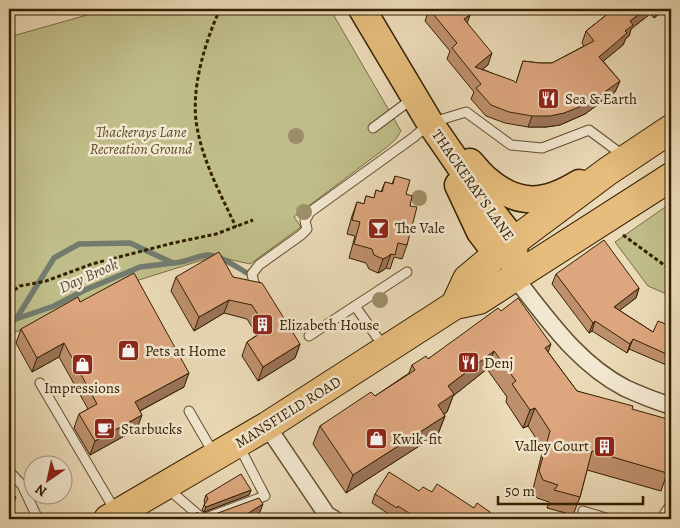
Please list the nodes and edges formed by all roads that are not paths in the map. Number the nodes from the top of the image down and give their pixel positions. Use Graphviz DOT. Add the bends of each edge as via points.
graph roads {
  1 [pos="365,10"];
  2 [pos="415,97"];
  3 [pos="430,123"];
  4 [pos="373,128"];
  5 [pos="671,129"];
  6 [pos="618,165"];
  7 [pos="671,177"];
  8 [pos="506,247"];
  9 [pos="407,272"];
  10 [pos="516,278"];
  11 [pos="259,290"];
  12 [pos="455,305"];
  13 [pos="355,306"];
  14 [pos="309,336"];
  15 [pos="386,350"];
  16 [pos="40,383"];
  17 [pos="671,406"];
  18 [pos="189,411"];
  19 [pos="267,426"];
  20 [pos="227,450"];
  21 [pos="9,471"];
  22 [pos="165,486"];
  23 [pos="671,504"];
  24 [pos="583,511"];
  25 [pos="113,518"];
  26 [pos="38,519"];
  27 [pos="334,519"];
  28 [pos="609,519"];
  29 [pos="661,519"];
  1 -- 2 [label="main road, THACKERAY'S LANE"];
  2 -- 3 [label="main road, THACKERAY'S LANE"];
  2 -- 4 [label="lane"];
  3 -- 6 [label="lane" via="466,112 511,145 542,148 589,130"];
  3 -- 6 [label="main road, THACKERAY'S LANE" via="486,179 516,196 539,200 550,198"];
  3 -- 8 [label="main road, THACKERAY'S LANE" via="480,232"];
  3 -- 11 [label="lane" via="310,212 305,221 307,228 301,235 259,265 252,274"];
  5 -- 6 [label="highway"];
  6 -- 8 [label="highway"];
  7 -- 10 [label="highway, MANSFIELD ROAD"];
  8 -- 10 [label="highway"];
  8 -- 12 [label="highway" via="467,279"];
  9 -- 13 [label="lane"];
  10 -- 12 [label="highway, MANSFIELD ROAD" via="479,300"];
  10 -- 17 [label="street" via="566,342 584,359 625,388"];
  12 -- 15 [label="highway, MANSFIELD ROAD"];
  13 -- 14 [label="lane"];
  13 -- 15 [label="lane"];
  15 -- 19 [label="highway, MANSFIELD ROAD"];
  16 -- 25 [label="lane"];
  18 -- 20 [label="lane"];
  19 -- 20 [label="highway, MANSFIELD ROAD"];
  19 -- 27 [label="street" via="326,515"];
  20 -- 22 [label="highway, MANSFIELD ROAD"];
  20 -- 22 [label="lane" via="265,496 203,519"];
  21 -- 26 [label="lane" via="22,485"];
  22 -- 25 [label="highway, MANSFIELD ROAD"];
  23 -- 29 [label="lane"];
  24 -- 28 [label="lane"];
}
